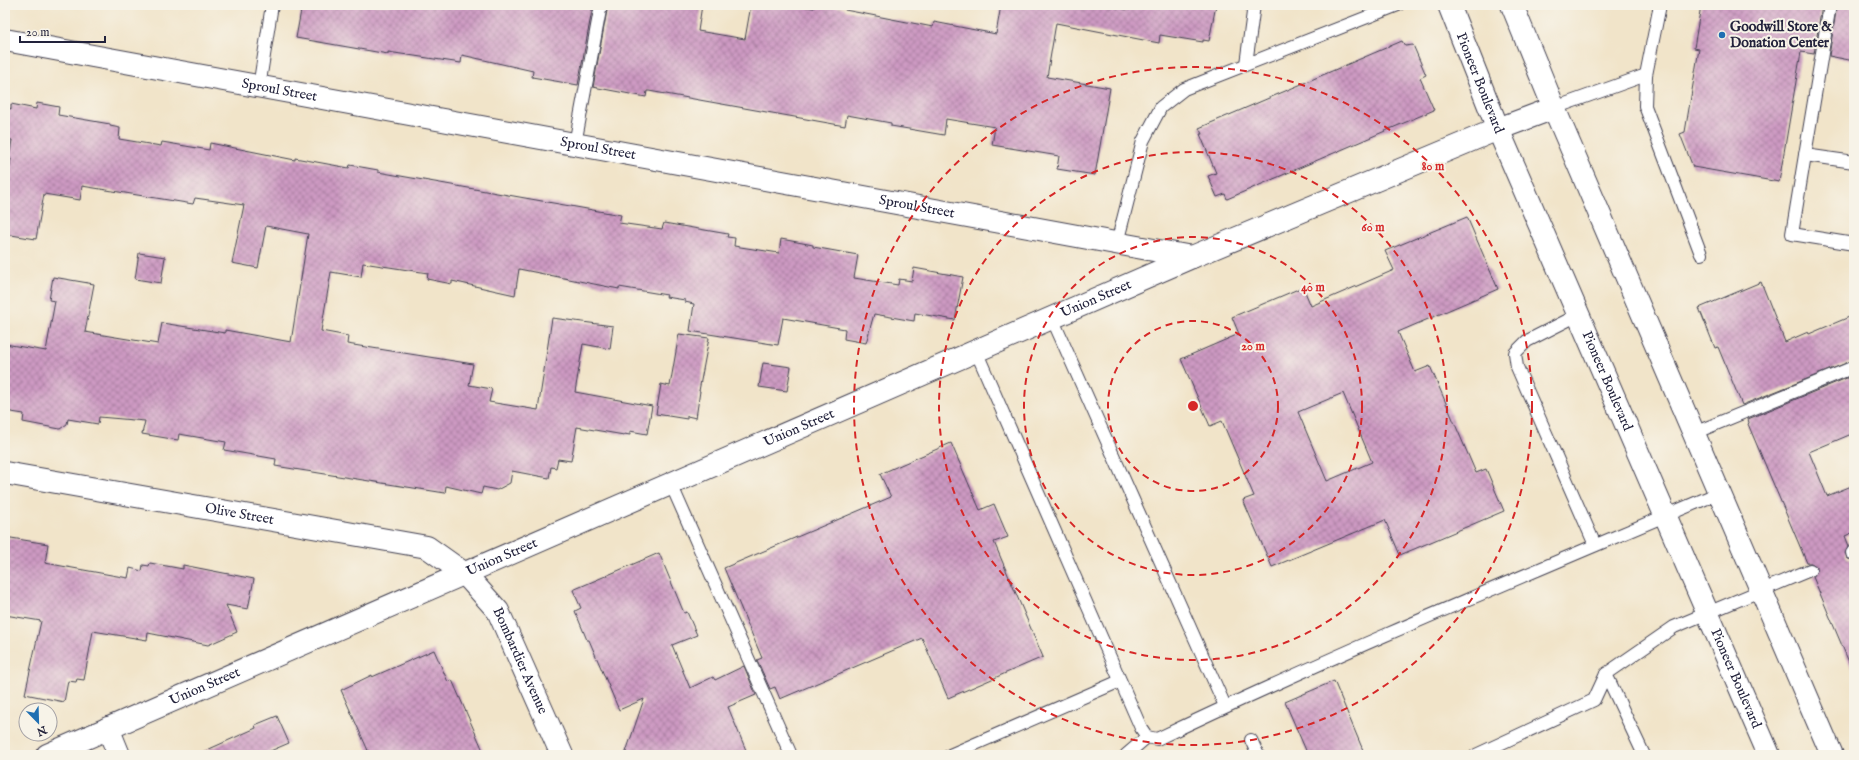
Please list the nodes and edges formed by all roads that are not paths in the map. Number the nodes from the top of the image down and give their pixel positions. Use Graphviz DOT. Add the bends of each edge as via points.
graph roads {
  1 [pos="272,5"];
  2 [pos="601,5"];
  3 [pos="1254,5"];
  4 [pos="1398,5"];
  5 [pos="1449,5"];
  6 [pos="1512,5"];
  7 [pos="1660,5"];
  8 [pos="1830,5"];
  9 [pos="5,40"];
  10 [pos="1246,64"];
  11 [pos="1646,75"];
  12 [pos="259,87"];
  13 [pos="1554,108"];
  14 [pos="1498,129"];
  15 [pos="575,144"];
  16 [pos="1805,155"];
  17 [pos="1854,162"];
  18 [pos="1117,243"];
  19 [pos="1854,244"];
  20 [pos="1701,254"];
  21 [pos="1192,257"];
  22 [pos="1578,315"];
  23 [pos="1052,318"];
  24 [pos="976,351"];
  25 [pos="1854,367"];
  26 [pos="1694,433"];
  27 [pos="5,473"];
  28 [pos="671,484"];
  29 [pos="1719,493"];
  30 [pos="1665,516"];
  31 [pos="1595,545"];
  32 [pos="1810,570"];
  33 [pos="465,574"];
  34 [pos="1762,592"];
  35 [pos="1707,614"];
  36 [pos="1606,674"];
  37 [pos="1120,680"];
  38 [pos="1225,706"];
  39 [pos="108,728"];
  40 [pos="1147,737"];
  41 [pos="1251,740"];
  42 [pos="47,755"];
  43 [pos="119,755"];
  44 [pos="562,755"];
  45 [pos="791,755"];
  46 [pos="950,755"];
  47 [pos="1126,755"];
  48 [pos="1258,755"];
  49 [pos="1476,755"];
  50 [pos="1644,755"];
  51 [pos="1769,755"];
  52 [pos="1832,755"];
  1 -- 12 [label="lane"];
  2 -- 15 [label="lane"];
  3 -- 10 [label="lane"];
  4 -- 10 [label="lane"];
  5 -- 14 [label="street, Pioneer Boulevard"];
  6 -- 13 [label="street"];
  7 -- 11 [label="lane"];
  8 -- 16 [label="lane"];
  9 -- 12 [label="street, Sproul Street"];
  10 -- 18 [label="lane" via="1184,89 1160,107 1143,141"];
  11 -- 13 [label="lane"];
  11 -- 20 [label="lane" via="1645,106"];
  12 -- 15 [label="street, Sproul Street"];
  13 -- 14 [label="street, Union Street"];
  13 -- 26 [label="street"];
  14 -- 21 [label="street, Union Street"];
  14 -- 22 [label="street, Pioneer Boulevard"];
  15 -- 18 [label="street, Sproul Street"];
  16 -- 17 [label="lane"];
  16 -- 19 [label="lane" via="1792,234"];
  18 -- 21 [label="street, Sproul Street"];
  21 -- 23 [label="street, Union Street"];
  22 -- 30 [label="street, Pioneer Boulevard"];
  22 -- 31 [label="lane" via="1527,341 1516,353 1517,368"];
  23 -- 24 [label="street, Union Street"];
  23 -- 38 [label="lane"];
  24 -- 28 [label="street, Union Street"];
  24 -- 37 [label="lane"];
  25 -- 26 [label="lane"];
  26 -- 29 [label="street"];
  27 -- 33 [label="street, Olive Street" via="427,547"];
  28 -- 33 [label="street, Union Street"];
  28 -- 45 [label="lane"];
  29 -- 30 [label="lane"];
  29 -- 34 [label="street"];
  30 -- 31 [label="lane"];
  30 -- 35 [label="street, Pioneer Boulevard"];
  31 -- 38 [label="lane"];
  32 -- 34 [label="lane"];
  33 -- 39 [label="street, Union Street"];
  33 -- 44 [label="street, Bombardier Avenue" via="498,610"];
  34 -- 35 [label="lane"];
  34 -- 52 [label="street"];
  35 -- 36 [label="lane" via="1674,627"];
  35 -- 51 [label="street, Pioneer Boulevard"];
  36 -- 49 [label="lane" via="1594,700"];
  36 -- 50 [label="lane"];
  37 -- 40 [label="lane"];
  37 -- 46 [label="lane"];
  38 -- 40 [label="lane" via="1157,739"];
  39 -- 42 [label="street, Union Street"];
  39 -- 43 [label="street"];
  40 -- 47 [label="lane"];
  41 -- 48 [label="lane"];
}
